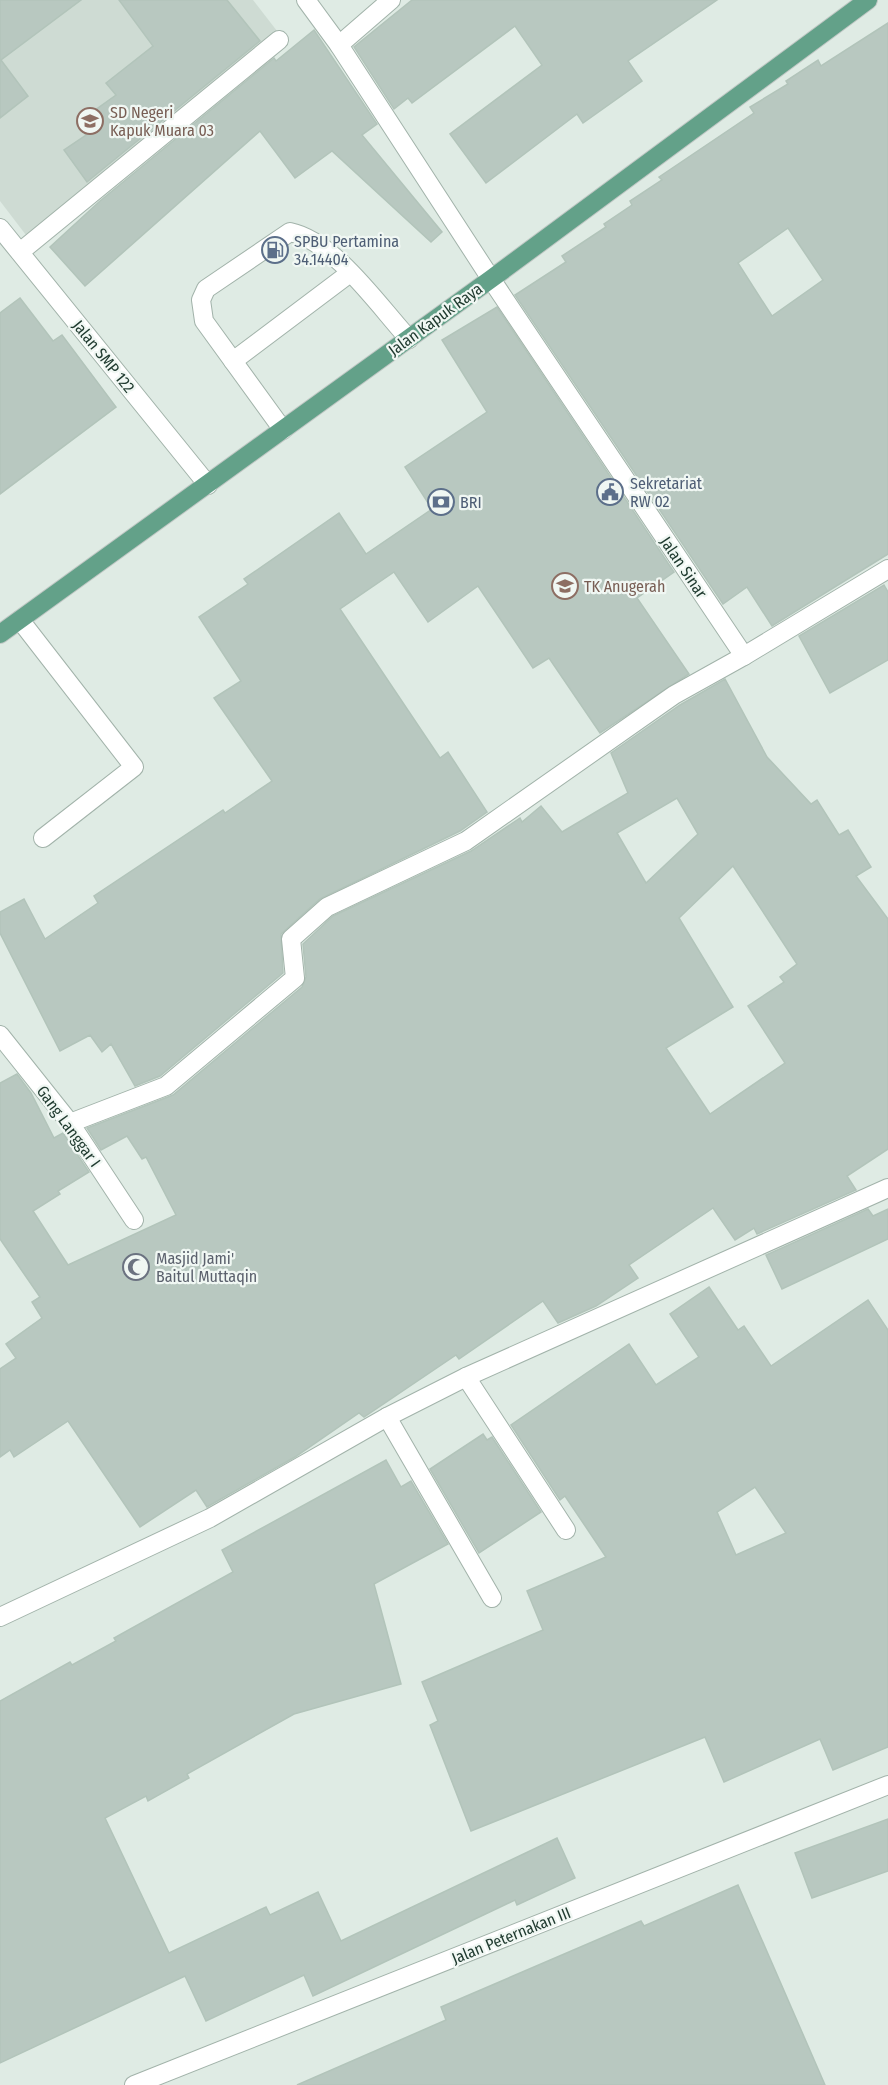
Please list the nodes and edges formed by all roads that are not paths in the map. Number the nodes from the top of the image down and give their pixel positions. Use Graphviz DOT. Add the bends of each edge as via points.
graph roads {
  1 [pos="306,0"];
  2 [pos="391,0"];
  3 [pos="868,0"];
  4 [pos="279,40"];
  5 [pos="339,45"];
  6 [pos="0,228"];
  7 [pos="20,252"];
  8 [pos="350,273"];
  9 [pos="491,279"];
  10 [pos="409,339"];
  11 [pos="233,361"];
  12 [pos="283,430"];
  13 [pos="207,484"];
  14 [pos="888,569"];
  15 [pos="20,620"];
  16 [pos="0,634"];
  17 [pos="744,656"];
  18 [pos="43,838"];
  19 [pos="0,1035"];
  20 [pos="70,1123"];
  21 [pos="888,1188"];
  22 [pos="134,1220"];
  23 [pos="466,1377"];
  24 [pos="387,1417"];
  25 [pos="566,1530"];
  26 [pos="492,1598"];
  27 [pos="0,1617"];
  28 [pos="888,1785"];
  29 [pos="134,2085"];
  1 -- 5 [label="street, Jalan Sinar"];
  2 -- 5 [label="street"];
  3 -- 9 [label="main road, Jalan Kapuk Raya"];
  4 -- 7 [label="street"];
  5 -- 9 [label="street, Jalan Sinar"];
  6 -- 7 [label="street, Jalan SMP 122"];
  7 -- 13 [label="street, Jalan SMP 122"];
  8 -- 10 [label="street"];
  8 -- 11 [label="street"];
  8 -- 11 [label="street" via="328,249 306,235 290,232 206,289 201,300 204,321"];
  9 -- 10 [label="main road, Jalan Kapuk Raya"];
  9 -- 17 [label="street, Jalan Sinar"];
  10 -- 12 [label="main road, Jalan Kapuk Raya"];
  11 -- 12 [label="street"];
  12 -- 13 [label="main road, Jalan Kapuk Raya"];
  13 -- 15 [label="main road, Jalan Kapuk Raya"];
  14 -- 17 [label="street"];
  15 -- 16 [label="main road, Jalan Kapuk Raya"];
  15 -- 18 [label="street" via="134,767"];
  17 -- 20 [label="street" via="674,694 466,841 327,907 291,939 295,978 287,985 166,1086"];
  19 -- 20 [label="street, Gang Langgar I"];
  20 -- 22 [label="street, Gang Langgar I"];
  21 -- 23 [label="street"];
  23 -- 24 [label="street"];
  23 -- 25 [label="street"];
  24 -- 26 [label="street"];
  24 -- 27 [label="street" via="210,1518"];
  28 -- 29 [label="street, Jalan Peternakan III"];
}
